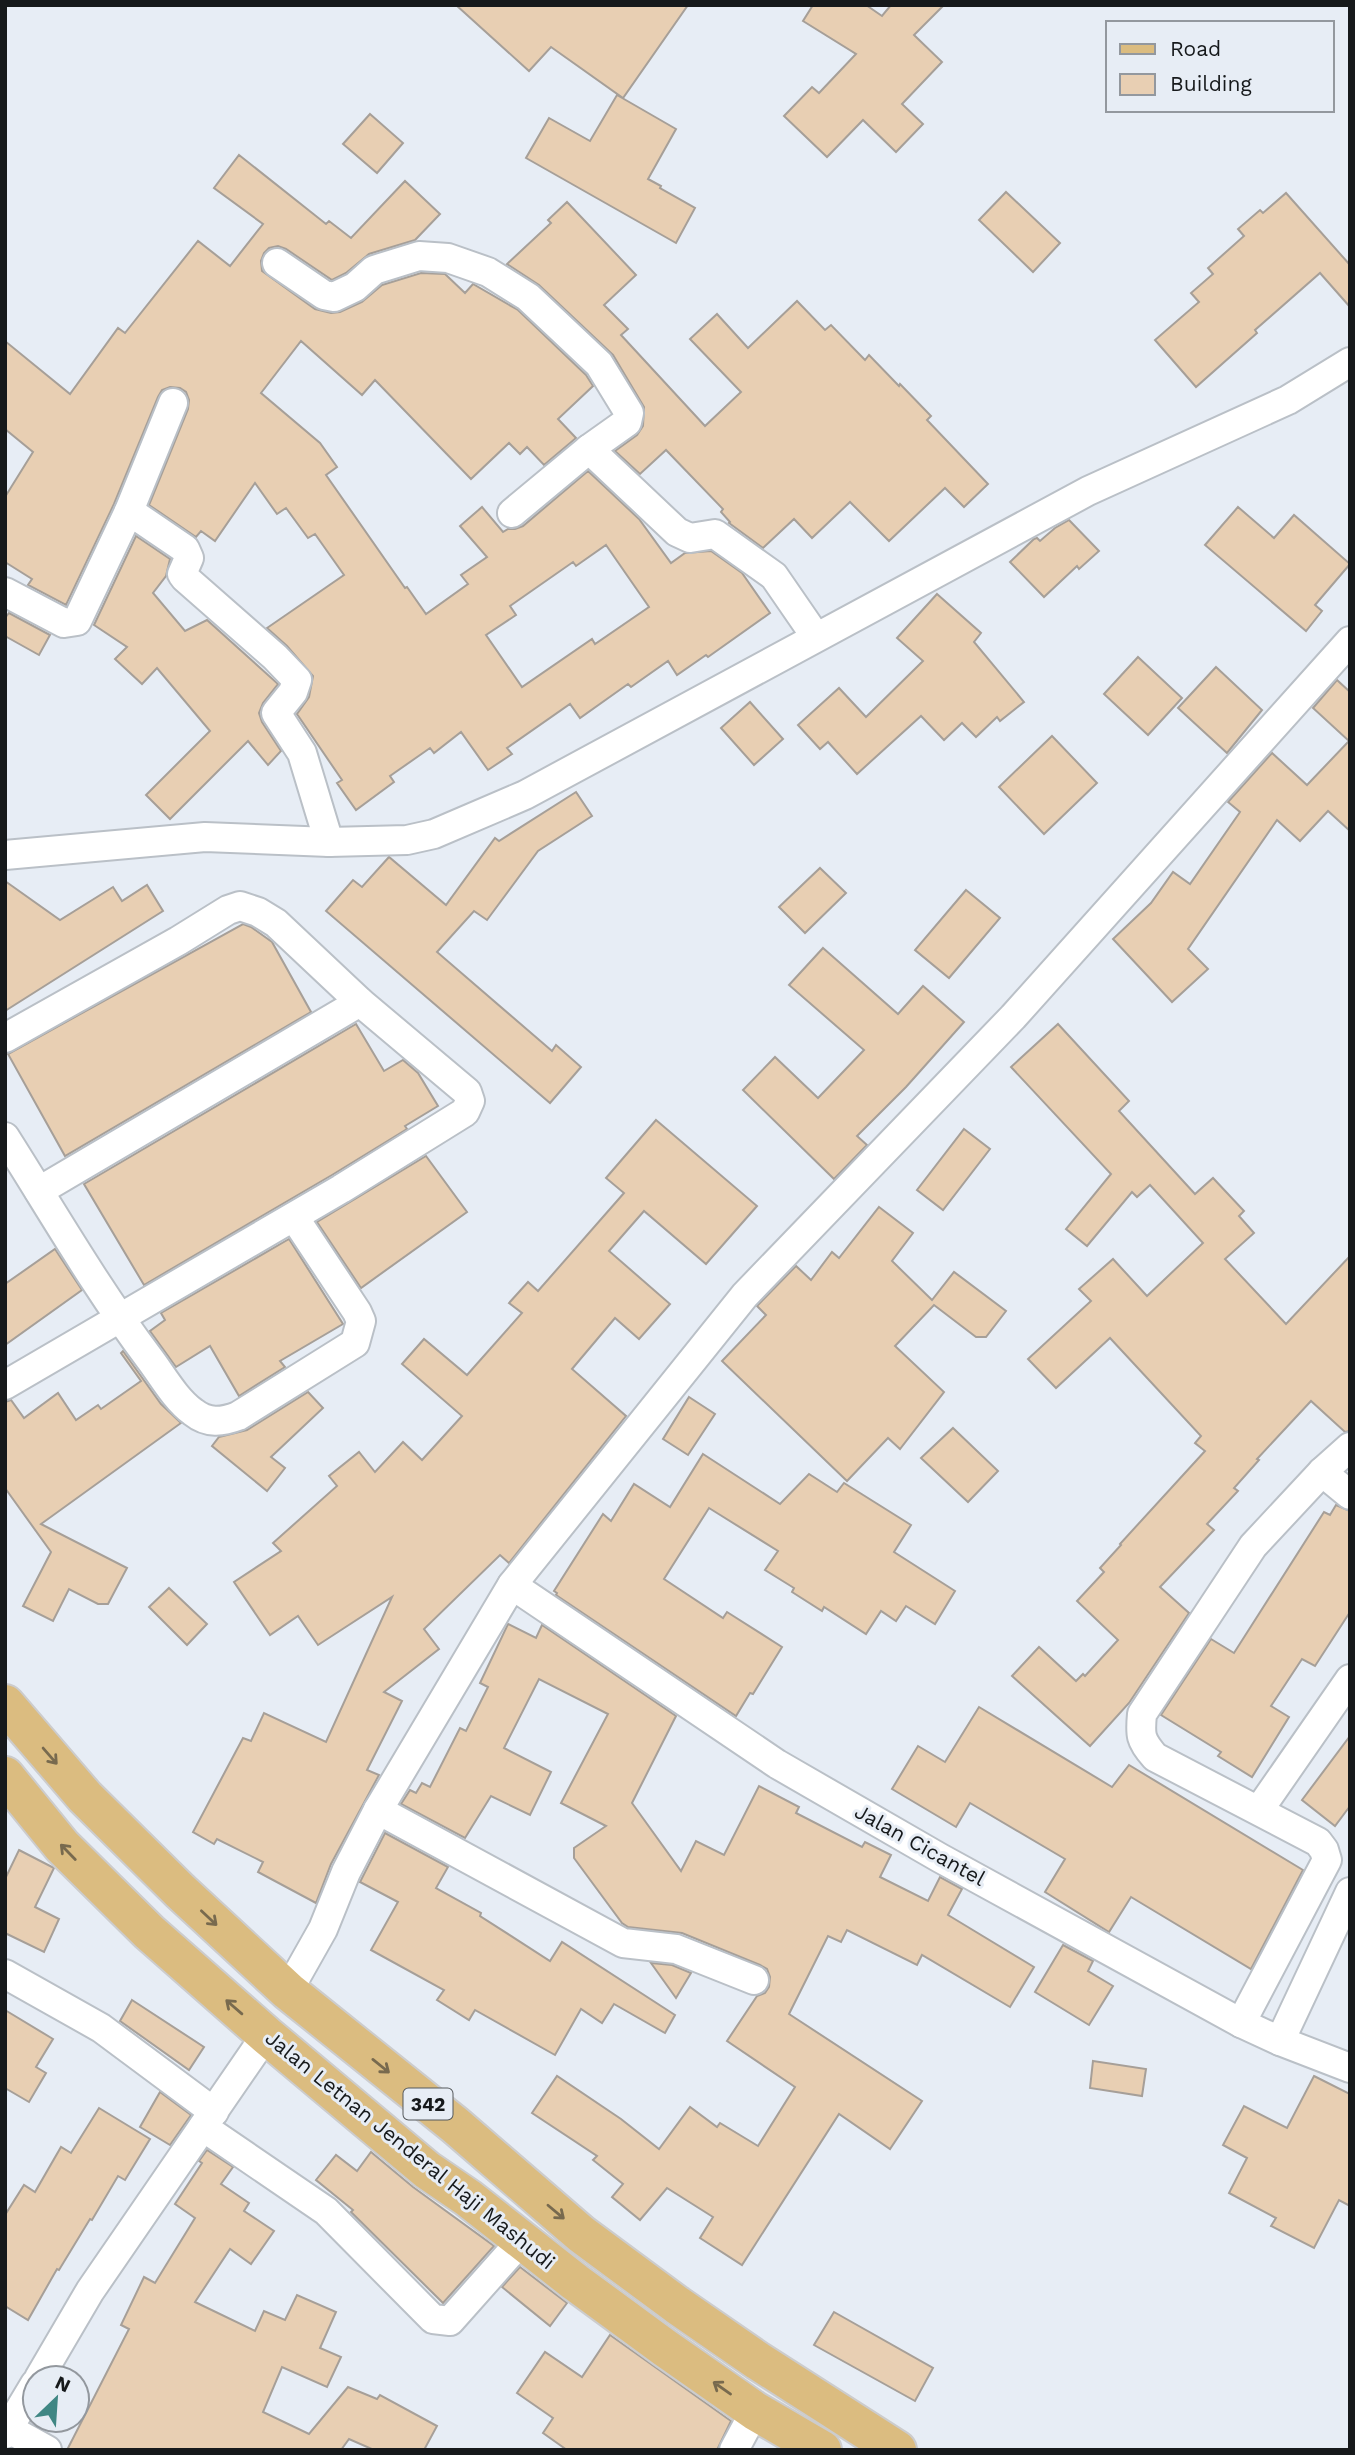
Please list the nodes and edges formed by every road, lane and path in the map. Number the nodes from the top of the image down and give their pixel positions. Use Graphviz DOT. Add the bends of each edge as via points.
graph roads {
  1 [pos="277,263"];
  2 [pos="1350,362"];
  3 [pos="173,403"];
  4 [pos="589,449"];
  5 [pos="129,512"];
  6 [pos="512,513"];
  7 [pos="5,592"];
  8 [pos="816,636"];
  9 [pos="1350,642"];
  10 [pos="329,842"];
  11 [pos="5,855"];
  12 [pos="360,1002"];
  13 [pos="5,1038"];
  14 [pos="5,1137"];
  15 [pos="40,1191"];
  16 [pos="294,1217"];
  17 [pos="119,1318"];
  18 [pos="5,1385"];
  19 [pos="1350,1447"];
  20 [pos="1322,1472"];
  21 [pos="1350,1495"];
  22 [pos="512,1585"];
  23 [pos="1350,1679"];
  24 [pos="5,1704"];
  25 [pos="5,1776"];
  26 [pos="377,1810"];
  27 [pos="1259,1810"];
  28 [pos="1338,1864"];
  29 [pos="180,1891"];
  30 [pos="1350,1892"];
  31 [pos="149,1932"];
  32 [pos="5,1974"];
  33 [pos="754,1980"];
  34 [pos="288,1991"];
  35 [pos="1241,2023"];
  36 [pos="266,2035"];
  37 [pos="1280,2041"];
  38 [pos="1350,2068"];
  39 [pos="209,2119"];
  40 [pos="455,2125"];
  41 [pos="427,2169"];
  42 [pos="522,2241"];
  43 [pos="47,2364"];
  44 [pos="21,2408"];
  45 [pos="755,2411"];
  46 [pos="7,2432"];
  47 [pos="47,2450"];
  48 [pos="734,2450"];
  49 [pos="822,2450"];
  50 [pos="897,2450"];
  1 -- 4 [label="street" via="334,297 374,270 419,256 448,258 488,272 528,297 599,364 629,413 627,422"];
  2 -- 8 [label="street" via="1288,400 1088,491"];
  3 -- 5 [label="street"];
  4 -- 6 [label="street"];
  4 -- 8 [label="street" via="677,532 690,538 715,534 774,576"];
  5 -- 7 [label="street" via="77,621 64,623"];
  5 -- 10 [label="street" via="185,549 189,558 182,574 185,578 296,680 293,692 276,713 302,752"];
  8 -- 10 [label="street" via="524,795 434,834 407,840"];
  9 -- 22 [label="street" via="1013,1017 745,1294"];
  10 -- 11 [label="street" via="205,837"];
  12 -- 13 [label="street" via="276,923 240,906"];
  12 -- 15 [label="street"];
  12 -- 16 [label="street" via="467,1093 469,1107"];
  14 -- 15 [label="street"];
  15 -- 17 [label="street"];
  16 -- 17 [label="street"];
  16 -- 17 [label="street" via="357,1311 359,1333 347,1350 238,1416 223,1422 193,1412"];
  17 -- 18 [label="street"];
  19 -- 20 [label="street"];
  20 -- 21 [label="street"];
  20 -- 27 [label="street" via="1253,1546 1142,1714 1143,1744 1155,1757"];
  22 -- 26 [label="street"];
  22 -- 35 [label="street, Jalan Cicantel" via="776,1764"];
  23 -- 27 [label="street"];
  24 -- 29 [label="main road, Jalan Letnan Jenderal Haji Mashudi / 342, one-way" via="85,1797"];
  31 -- 25 [label="main road, Jalan Letnan Jenderal Haji Mashudi / 342, one-way" via="62,1846"];
  26 -- 33 [label="street" via="623,1943 676,1950"];
  26 -- 34 [label="street" via="323,1929"];
  27 -- 28 [label="street" via="1318,1842"];
  28 -- 35 [label="street"];
  29 -- 31 [label="main road"];
  29 -- 34 [label="main road, Jalan Letnan Jenderal Haji Mashudi / 342, one-way"];
  30 -- 37 [label="street"];
  36 -- 31 [label="main road, Jalan Letnan Jenderal Haji Mashudi / 342, one-way"];
  32 -- 39 [label="street" via="101,2028"];
  34 -- 40 [label="main road, Jalan Letnan Jenderal Haji Mashudi / 342, one-way"];
  35 -- 37 [label="street, Jalan Cicantel"];
  36 -- 39 [label="street"];
  36 -- 41 [label="main road, Jalan Letnan Jenderal Haji Mashudi / 342"];
  37 -- 38 [label="street, Jalan Cicantel"];
  39 -- 42 [label="street" via="326,2211 433,2319 450,2322"];
  39 -- 43 [label="street" via="90,2291"];
  40 -- 41 [label="main road"];
  40 -- 50 [label="main road, Jalan Letnan Jenderal Haji Mashudi / 342, one-way" via="581,2234 677,2305"];
  41 -- 42 [label="main road, Jalan Letnan Jenderal Haji Mashudi / 342"];
  45 -- 42 [label="main road, Jalan Letnan Jenderal Haji Mashudi / 342, one-way"];
  44 -- 46 [label="street"];
  45 -- 48 [label="street"];
  45 -- 49 [label="main road, Jalan Letnan Jenderal Haji Mashudi / 342"];
  46 -- 47 [label="street"];
}
